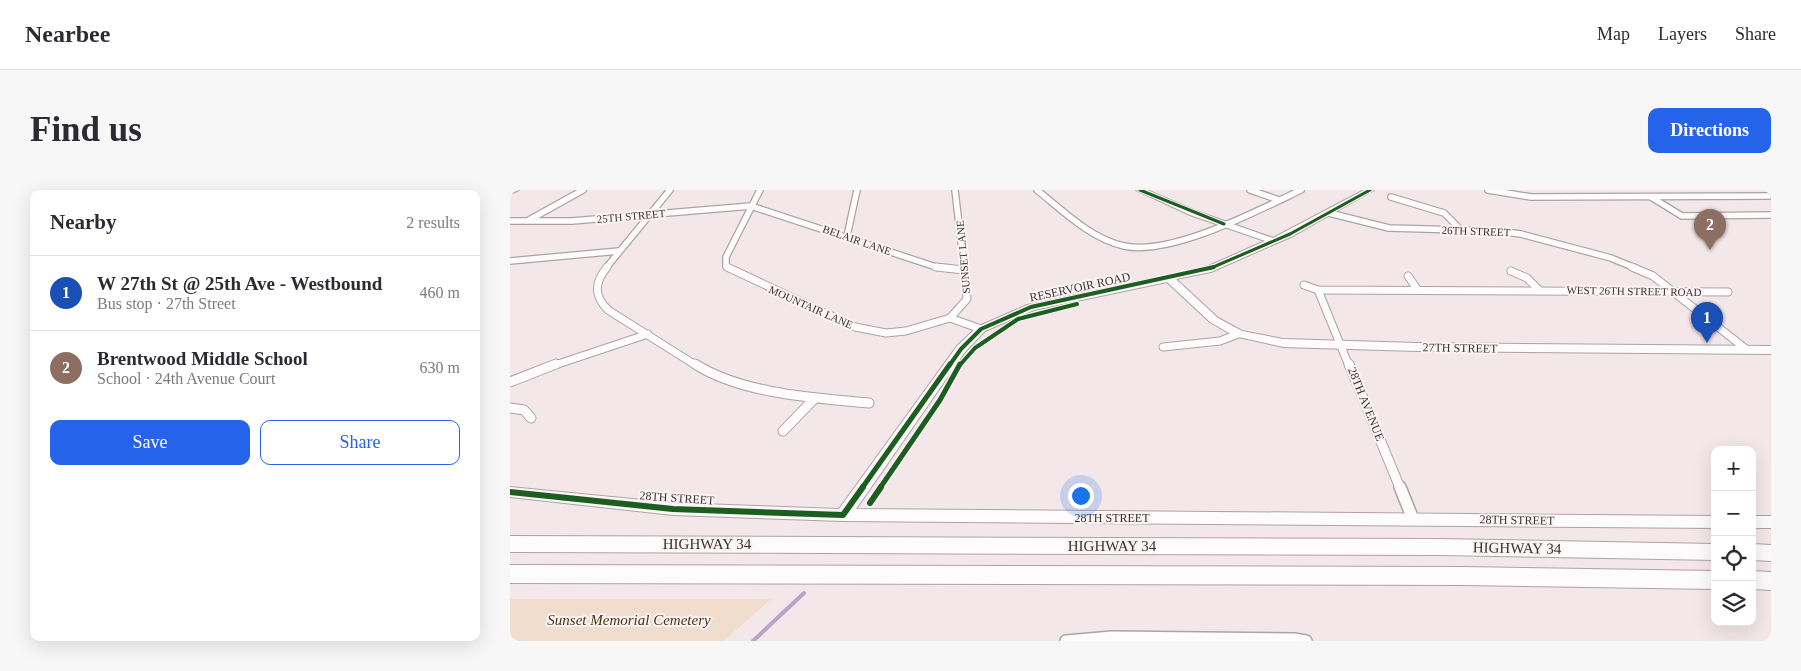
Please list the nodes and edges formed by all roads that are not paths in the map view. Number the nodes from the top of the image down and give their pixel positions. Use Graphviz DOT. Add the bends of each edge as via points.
graph roads {
  1 [pos="515,190"];
  2 [pos="583,190"];
  3 [pos="670,190"];
  4 [pos="760,190"];
  5 [pos="857,190"];
  6 [pos="956,190"];
  7 [pos="1037,190"];
  8 [pos="1140,190"];
  9 [pos="1250,190"];
  10 [pos="1300,190"];
  11 [pos="1370,190"];
  12 [pos="1488,190"];
  13 [pos="1519,190"];
  14 [pos="1625,190"];
  15 [pos="1731,190"];
  16 [pos="510,192"];
  17 [pos="1516,196"];
  18 [pos="1624,196"];
  19 [pos="1733,196"];
  20 [pos="1771,196"];
  21 [pos="1650,197"];
  22 [pos="1391,198"];
  23 [pos="1279,200"];
  24 [pos="751,206"];
  25 [pos="1329,213"];
  26 [pos="650,214"];
  27 [pos="1771,215"];
  28 [pos="510,221"];
  29 [pos="527,221"];
  30 [pos="1224,224"];
  31 [pos="1461,230"];
  32 [pos="847,236"];
  33 [pos="1272,241"];
  34 [pos="619,251"];
  35 [pos="510,261"];
  36 [pos="964,270"];
  37 [pos="1511,272"];
  38 [pos="1408,276"];
  39 [pos="1170,278"];
  40 [pos="1304,285"];
  41 [pos="1417,289"];
  42 [pos="1318,290"];
  43 [pos="1539,290"];
  44 [pos="1672,291"];
  45 [pos="1728,292"];
  46 [pos="950,318"];
  47 [pos="982,329"];
  48 [pos="648,334"];
  49 [pos="1238,334"];
  50 [pos="1342,346"];
  51 [pos="1163,347"];
  52 [pos="1746,349"];
  53 [pos="1771,350"];
  54 [pos="510,382"];
  55 [pos="815,398"];
  56 [pos="869,403"];
  57 [pos="510,408"];
  58 [pos="531,418"];
  59 [pos="783,431"];
  60 [pos="510,492"];
  61 [pos="843,515"];
  62 [pos="1413,519"];
  63 [pos="1711,522"];
  64 [pos="1756,522"];
  65 [pos="1771,522"];
  66 [pos="510,544"];
  67 [pos="1711,552"];
  68 [pos="1756,552"];
  69 [pos="1771,552"];
  70 [pos="510,574"];
  71 [pos="1711,580"];
  72 [pos="1756,580"];
  73 [pos="1771,581"];
  74 [pos="1066,641"];
  75 [pos="1306,641"];
  1 -- 16 [label="street"];
  2 -- 29 [label="street"];
  3 -- 26 [label="street"];
  4 -- 24 [label="street, MOUNTAIR LANE"];
  5 -- 32 [label="street"];
  6 -- 36 [label="street, SUNSET LANE"];
  7 -- 30 [label="street" via="1082,224 1130,247 1185,240"];
  8 -- 30 [label="street"];
  9 -- 23 [label="street"];
  10 -- 23 [label="street"];
  11 -- 25 [label="street, RESERVOIR ROAD"];
  12 -- 17 [label="street"];
  13 -- 17 [label="street"];
  14 -- 18 [label="street"];
  15 -- 19 [label="street"];
  17 -- 18 [label="street"];
  18 -- 21 [label="street"];
  19 -- 20 [label="street"];
  19 -- 21 [label="street"];
  21 -- 27 [label="street" via="1682,216"];
  22 -- 31 [label="street" via="1444,213"];
  23 -- 30 [label="street"];
  24 -- 26 [label="street, 25TH STREET"];
  24 -- 32 [label="street, BELAIR LANE"];
  24 -- 46 [label="street, MOUNTAIR LANE" via="726,257 726,266 730,270 855,327 873,331 906,332"];
  25 -- 31 [label="street, 26TH STREET" via="1389,228"];
  25 -- 33 [label="street, RESERVOIR ROAD"];
  26 -- 29 [label="street, 25TH STREET"];
  26 -- 34 [label="street"];
  28 -- 29 [label="street, 25TH STREET"];
  30 -- 33 [label="street"];
  31 -- 44 [label="street, 26TH STREET" via="1521,234 1602,255 1637,268"];
  32 -- 36 [label="street, BELAIR LANE" via="936,267"];
  33 -- 39 [label="street, RESERVOIR ROAD" via="1207,270"];
  34 -- 35 [label="street"];
  34 -- 48 [label="street" via="602,273 597,286 599,301"];
  36 -- 46 [label="street, SUNSET LANE" via="967,299"];
  37 -- 43 [label="street" via="1527,278"];
  38 -- 41 [label="street"];
  39 -- 47 [label="street, RESERVOIR ROAD" via="1047,303 1015,312"];
  39 -- 49 [label="street, 27TH STREET" via="1208,316"];
  40 -- 42 [label="street, WEST 26TH STREET ROAD"];
  41 -- 42 [label="street, WEST 26TH STREET ROAD"];
  41 -- 43 [label="street, WEST 26TH STREET ROAD"];
  42 -- 50 [label="street, 28TH AVENUE"];
  43 -- 44 [label="street, WEST 26TH STREET ROAD"];
  44 -- 45 [label="street, WEST 26TH STREET ROAD"];
  44 -- 52 [label="street, 26TH STREET"];
  46 -- 47 [label="street"];
  47 -- 61 [label="street, RESERVOIR ROAD" via="961,349"];
  48 -- 54 [label="street"];
  48 -- 55 [label="street" via="704,370 741,384"];
  49 -- 50 [label="street, 27TH STREET" via="1283,343"];
  49 -- 51 [label="street" via="1220,341"];
  50 -- 52 [label="street, 27TH STREET"];
  50 -- 62 [label="street, 28TH AVENUE"];
  52 -- 53 [label="street, 27TH STREET"];
  55 -- 56 [label="street"];
  55 -- 59 [label="street"];
  57 -- 58 [label="street" via="524,410"];
  60 -- 61 [label="street, 28TH STREET" via="673,509"];
  61 -- 62 [label="street, 28TH STREET"];
  62 -- 63 [label="street, 28TH STREET"];
  64 -- 65 [label="street"];
  66 -- 67 [label="highway, HIGHWAY 34" via="1439,547"];
  68 -- 69 [label="highway"];
  70 -- 71 [label="highway" via="1464,576"];
  72 -- 73 [label="highway"];
  74 -- 75 [label="street" via="1112,637 1294,638"];
}
